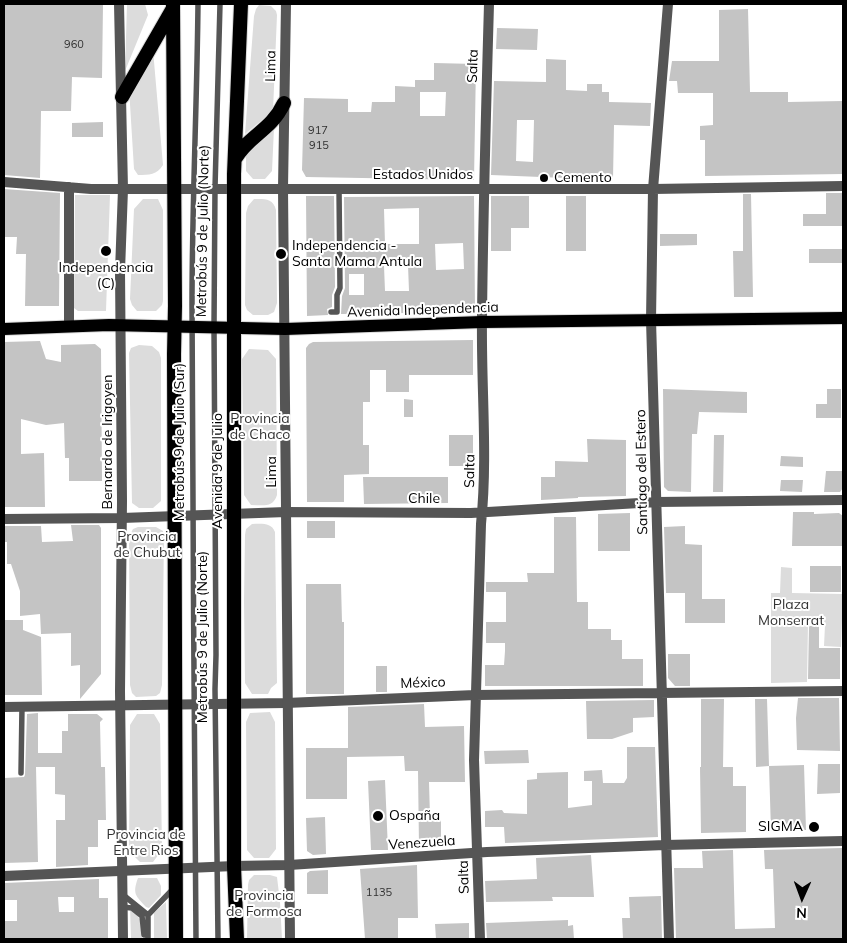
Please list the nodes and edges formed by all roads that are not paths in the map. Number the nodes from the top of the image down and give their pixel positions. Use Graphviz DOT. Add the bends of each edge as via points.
graph roads {
  1 [pos="119,4"];
  2 [pos="198,4"];
  3 [pos="220,4"];
  4 [pos="241,4"];
  5 [pos="286,4"];
  6 [pos="489,4"];
  7 [pos="668,4"];
  8 [pos="172,7"];
  9 [pos="122,96"];
  10 [pos="284,103"];
  11 [pos="235,160"];
  12 [pos="4,182"];
  13 [pos="843,186"];
  14 [pos="69,188"];
  15 [pos="173,188"];
  16 [pos="193,188"];
  17 [pos="215,188"];
  18 [pos="234,188"];
  19 [pos="283,188"];
  20 [pos="339,188"];
  21 [pos="123,189"];
  22 [pos="483,189"];
  23 [pos="653,189"];
  24 [pos="331,318"];
  25 [pos="843,318"];
  26 [pos="651,320"];
  27 [pos="482,322"];
  28 [pos="121,325"];
  29 [pos="68,326"];
  30 [pos="175,327"];
  31 [pos="193,327"];
  32 [pos="214,327"];
  33 [pos="234,328"];
  34 [pos="4,329"];
  35 [pos="285,330"];
  36 [pos="843,500"];
  37 [pos="656,502"];
  38 [pos="286,512"];
  39 [pos="482,512"];
  40 [pos="234,515"];
  41 [pos="176,516"];
  42 [pos="192,516"];
  43 [pos="215,516"];
  44 [pos="122,518"];
  45 [pos="4,519"];
  46 [pos="843,691"];
  47 [pos="660,692"];
  48 [pos="475,695"];
  49 [pos="194,703"];
  50 [pos="215,703"];
  51 [pos="235,703"];
  52 [pos="286,703"];
  53 [pos="175,704"];
  54 [pos="120,705"];
  55 [pos="4,707"];
  56 [pos="22,707"];
  57 [pos="21,773"];
  58 [pos="843,841"];
  59 [pos="665,845"];
  60 [pos="476,853"];
  61 [pos="234,866"];
  62 [pos="289,866"];
  63 [pos="218,867"];
  64 [pos="196,868"];
  65 [pos="176,869"];
  66 [pos="122,872"];
  67 [pos="4,876"];
  68 [pos="176,886"];
  69 [pos="122,894"];
  70 [pos="122,907"];
  71 [pos="148,915"];
  72 [pos="122,939"];
  73 [pos="146,939"];
  74 [pos="176,939"];
  75 [pos="196,939"];
  76 [pos="218,939"];
  77 [pos="236,939"];
  78 [pos="290,939"];
  79 [pos="480,939"];
  80 [pos="669,939"];
  1 -- 9 [label="street, Bernardo de Irigoyen"];
  2 -- 16 [label="lane, Metrobús 9 de Julio (Sur)"];
  3 -- 17 [label="lane, Metrobús 9 de Julio (Norte)"];
  4 -- 11 [label="highway, Avenida 9 de Julio"];
  5 -- 10 [label="street, Lima"];
  6 -- 22 [label="street, Salta"];
  7 -- 23 [label="street, Santiago del Estero"];
  8 -- 9 [label="highway"];
  8 -- 15 [label="highway"];
  9 -- 21 [label="street, Bernardo de Irigoyen"];
  10 -- 11 [label="highway" via="273,122 245,145"];
  10 -- 19 [label="street, Lima"];
  11 -- 18 [label="highway, Avenida 9 de Julio"];
  12 -- 14 [label="street, Estados Unidos"];
  13 -- 23 [label="street, Estados Unidos"];
  14 -- 21 [label="street, Estados Unidos"];
  14 -- 29 [label="street"];
  15 -- 16 [label="street, Estados Unidos"];
  15 -- 21 [label="street, Estados Unidos"];
  15 -- 30 [label="highway"];
  16 -- 17 [label="street, Estados Unidos"];
  16 -- 31 [label="lane, Metrobús 9 de Julio (Sur)"];
  17 -- 18 [label="street, Estados Unidos"];
  17 -- 32 [label="lane, Metrobús 9 de Julio (Norte)"];
  18 -- 19 [label="street, Estados Unidos"];
  18 -- 33 [label="highway, Avenida 9 de Julio"];
  19 -- 20 [label="street, Estados Unidos"];
  19 -- 35 [label="street, Lima"];
  20 -- 22 [label="street, Estados Unidos"];
  20 -- 24 [label="lane" via="340,288 337,312"];
  21 -- 28 [label="street, Bernardo de Irigoyen"];
  22 -- 23 [label="street, Estados Unidos"];
  22 -- 27 [label="street, Salta"];
  23 -- 26 [label="street, Santiago del Estero"];
  24 -- 27 [label="main road, Avenida Independencia"];
  24 -- 35 [label="main road, Avenida Independencia"];
  25 -- 26 [label="main road, Avenida Independencia"];
  26 -- 27 [label="main road, Avenida Independencia"];
  26 -- 37 [label="street, Santiago del Estero"];
  27 -- 39 [label="street, Salta"];
  28 -- 29 [label="main road, Avenida Independencia"];
  28 -- 30 [label="main road, Avenida Independencia"];
  28 -- 44 [label="street, Bernardo de Irigoyen"];
  29 -- 34 [label="main road, Avenida Independencia"];
  30 -- 31 [label="main road, Avenida Independencia"];
  30 -- 41 [label="highway"];
  31 -- 32 [label="main road, Avenida Independencia"];
  31 -- 42 [label="lane, Metrobús 9 de Julio (Sur)"];
  32 -- 33 [label="main road, Avenida Independencia"];
  32 -- 43 [label="lane, Metrobús 9 de Julio (Norte)"];
  33 -- 35 [label="main road, Avenida Independencia"];
  33 -- 40 [label="highway, Avenida 9 de Julio"];
  35 -- 38 [label="street, Lima"];
  36 -- 37 [label="street, Chile"];
  37 -- 39 [label="street, Chile"];
  37 -- 47 [label="street, Santiago del Estero"];
  38 -- 39 [label="street, Chile"];
  38 -- 40 [label="street, Chile"];
  38 -- 52 [label="street, Lima"];
  39 -- 48 [label="street, Salta"];
  40 -- 43 [label="street, Chile"];
  40 -- 51 [label="highway, Avenida 9 de Julio"];
  41 -- 42 [label="street, Chile"];
  41 -- 44 [label="street, Chile"];
  41 -- 53 [label="highway"];
  42 -- 43 [label="street, Chile"];
  42 -- 49 [label="lane, Metrobús 9 de Julio (Sur)"];
  43 -- 50 [label="lane, Metrobús 9 de Julio (Norte)"];
  44 -- 45 [label="street, Chile"];
  44 -- 54 [label="street, Bernardo de Irigoyen"];
  46 -- 47 [label="street, México"];
  47 -- 48 [label="street, México"];
  47 -- 59 [label="street, Santiago del Estero"];
  48 -- 52 [label="street, México"];
  48 -- 60 [label="street, Salta"];
  49 -- 50 [label="street, México"];
  49 -- 53 [label="street, México"];
  49 -- 64 [label="lane, Metrobús 9 de Julio (Sur)"];
  50 -- 51 [label="street, México"];
  50 -- 63 [label="lane, Metrobús 9 de Julio (Norte)"];
  51 -- 52 [label="street, México"];
  51 -- 61 [label="highway, Avenida 9 de Julio"];
  52 -- 62 [label="street, Lima"];
  53 -- 54 [label="street, México"];
  53 -- 65 [label="highway"];
  54 -- 56 [label="street, México"];
  54 -- 66 [label="street, Bernardo de Irigoyen"];
  55 -- 56 [label="street, México"];
  56 -- 57 [label="lane"];
  58 -- 59 [label="street, Venezuela"];
  59 -- 60 [label="street, Venezuela"];
  59 -- 80 [label="street, Santiago del Estero"];
  60 -- 62 [label="street, Venezuela"];
  60 -- 79 [label="street, Salta"];
  61 -- 62 [label="street, Venezuela"];
  61 -- 63 [label="street, Venezuela"];
  61 -- 77 [label="highway, Avenida 9 de Julio"];
  62 -- 78 [label="street, Lima"];
  63 -- 64 [label="street, Venezuela"];
  63 -- 76 [label="lane, Metrobús 9 de Julio (Norte)"];
  64 -- 65 [label="street, Venezuela"];
  64 -- 75 [label="lane, Metrobús 9 de Julio (Sur)"];
  65 -- 66 [label="street, Venezuela"];
  65 -- 68 [label="highway"];
  66 -- 67 [label="street, Venezuela"];
  66 -- 69 [label="street, Bernardo de Irigoyen"];
  68 -- 71 [label="lane"];
  68 -- 74 [label="highway"];
  69 -- 70 [label="street, Bernardo de Irigoyen"];
  69 -- 71 [label="lane"];
  70 -- 72 [label="street, Bernardo de Irigoyen"];
  70 -- 73 [label="lane" via="132,908 142,916"];
  71 -- 73 [label="lane"];
}
